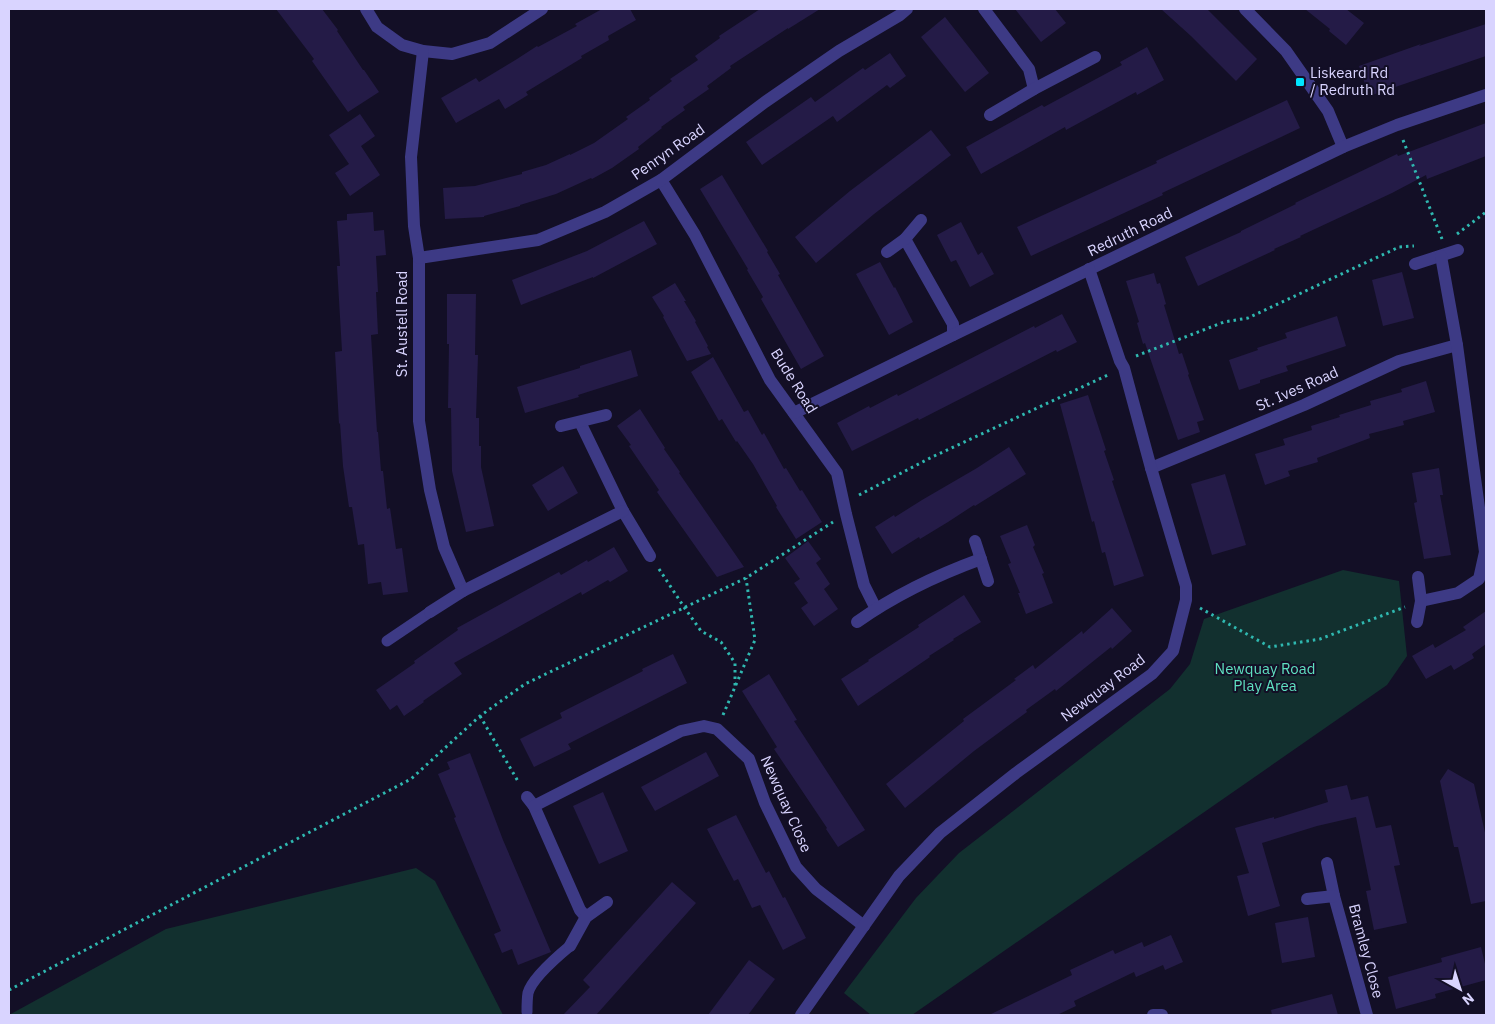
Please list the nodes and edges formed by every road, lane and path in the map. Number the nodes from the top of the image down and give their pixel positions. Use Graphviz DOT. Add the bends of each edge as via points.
graph roads {
  1 [pos="366,9"];
  2 [pos="542,9"];
  3 [pos="907,9"];
  4 [pos="984,9"];
  5 [pos="1245,9"];
  6 [pos="423,51"];
  7 [pos="1095,57"];
  8 [pos="1034,90"];
  9 [pos="1486,95"];
  10 [pos="990,115"];
  11 [pos="1397,125"];
  12 [pos="1343,147"];
  13 [pos="661,180"];
  14 [pos="1486,212"];
  15 [pos="922,220"];
  16 [pos="905,239"];
  17 [pos="1417,246"];
  18 [pos="1443,250"];
  19 [pos="1458,250"];
  20 [pos="887,252"];
  21 [pos="418,258"];
  22 [pos="1415,264"];
  23 [pos="1089,269"];
  24 [pos="953,334"];
  25 [pos="1457,345"];
  26 [pos="1122,365"];
  27 [pos="794,413"];
  28 [pos="606,416"];
  29 [pos="580,422"];
  30 [pos="561,426"];
  31 [pos="1151,468"];
  32 [pos="623,511"];
  33 [pos="846,514"];
  34 [pos="975,541"];
  35 [pos="650,556"];
  36 [pos="981,559"];
  37 [pos="1418,577"];
  38 [pos="746,578"];
  39 [pos="988,581"];
  40 [pos="463,591"];
  41 [pos="1186,600"];
  42 [pos="1421,601"];
  43 [pos="684,607"];
  44 [pos="876,608"];
  45 [pos="430,612"];
  46 [pos="857,622"];
  47 [pos="1417,622"];
  48 [pos="387,640"];
  49 [pos="735,688"];
  50 [pos="480,716"];
  51 [pos="717,729"];
  52 [pos="530,801"];
  53 [pos="1327,863"];
  54 [pos="1334,896"];
  55 [pos="1307,899"];
  56 [pos="607,902"];
  57 [pos="586,917"];
  58 [pos="864,926"];
  59 [pos="570,946"];
  60 [pos="9,990"];
  61 [pos="527,1012"];
  62 [pos="801,1015"];
  63 [pos="1153,1015"];
  64 [pos="1162,1015"];
  65 [pos="1367,1015"];
  1 -- 6 [label="street" via="378,27 402,45"];
  2 -- 6 [label="street" via="490,43 452,54"];
  3 -- 13 [label="street, Penryn Road" via="765,102"];
  4 -- 8 [label="street" via="1029,69"];
  5 -- 12 [label="street" via="1286,51 1328,111"];
  6 -- 21 [label="street, St. Austell Road" via="411,157"];
  7 -- 8 [label="street"];
  8 -- 10 [label="street"];
  9 -- 11 [label="street, Redruth Road"];
  11 -- 12 [label="street, Redruth Road"];
  11 -- 18 [label="path"];
  12 -- 23 [label="street, Redruth Road"];
  13 -- 21 [label="street, Penryn Road" via="605,212 538,240"];
  13 -- 27 [label="street, Bude Road" via="695,235 770,380"];
  14 -- 18 [label="path"];
  15 -- 16 [label="street"];
  16 -- 20 [label="street"];
  16 -- 24 [label="street" via="953,324"];
  17 -- 26 [label="path" via="1399,247 1248,318 1224,322"];
  18 -- 19 [label="street"];
  18 -- 22 [label="street"];
  18 -- 25 [label="street"];
  21 -- 40 [label="street, St. Austell Road" via="419,421 430,490 444,547"];
  23 -- 24 [label="street, Redruth Road"];
  23 -- 26 [label="street, Newquay Road"];
  24 -- 27 [label="street, Redruth Road"];
  25 -- 31 [label="street, St. Ives Road" via="1399,361 1304,405"];
  25 -- 42 [label="street" via="1485,552 1479,578 1458,594"];
  26 -- 31 [label="street, Newquay Road"];
  26 -- 33 [label="path" via="855,497"];
  27 -- 33 [label="street, Bude Road" via="837,473"];
  28 -- 29 [label="street"];
  29 -- 30 [label="street"];
  29 -- 32 [label="street"];
  31 -- 41 [label="street, Newquay Road" via="1186,586"];
  32 -- 35 [label="street"];
  32 -- 40 [label="street"];
  33 -- 38 [label="path"];
  33 -- 44 [label="street, Bude Road" via="864,585"];
  34 -- 36 [label="street"];
  35 -- 43 [label="path"];
  36 -- 39 [label="street"];
  36 -- 44 [label="street" via="947,571"];
  37 -- 42 [label="street"];
  38 -- 43 [label="path"];
  38 -- 49 [label="path" via="755,640"];
  40 -- 45 [label="street"];
  41 -- 42 [label="path" via="1270,647 1320,639"];
  41 -- 58 [label="street, Newquay Road" via="1173,651 1152,674 940,833 899,876"];
  42 -- 47 [label="street"];
  43 -- 49 [label="path" via="702,630 721,642 735,663"];
  43 -- 50 [label="path" via="525,684"];
  44 -- 46 [label="street"];
  45 -- 48 [label="lane"];
  49 -- 51 [label="path"];
  50 -- 52 [label="path"];
  50 -- 60 [label="path" via="412,780"];
  51 -- 52 [label="street" via="704,726 682,731"];
  51 -- 58 [label="street, Newquay Close" via="748,759 796,867 816,889"];
  52 -- 57 [label="street"];
  53 -- 54 [label="street, Bramley Close"];
  54 -- 55 [label="street, Bramley Close"];
  54 -- 65 [label="street, Bramley Close"];
  56 -- 57 [label="street"];
  57 -- 59 [label="street"];
  58 -- 62 [label="street, Newquay Road"];
  59 -- 61 [label="lane" via="532,985 528,992"];
  63 -- 64 [label="street"];
}
